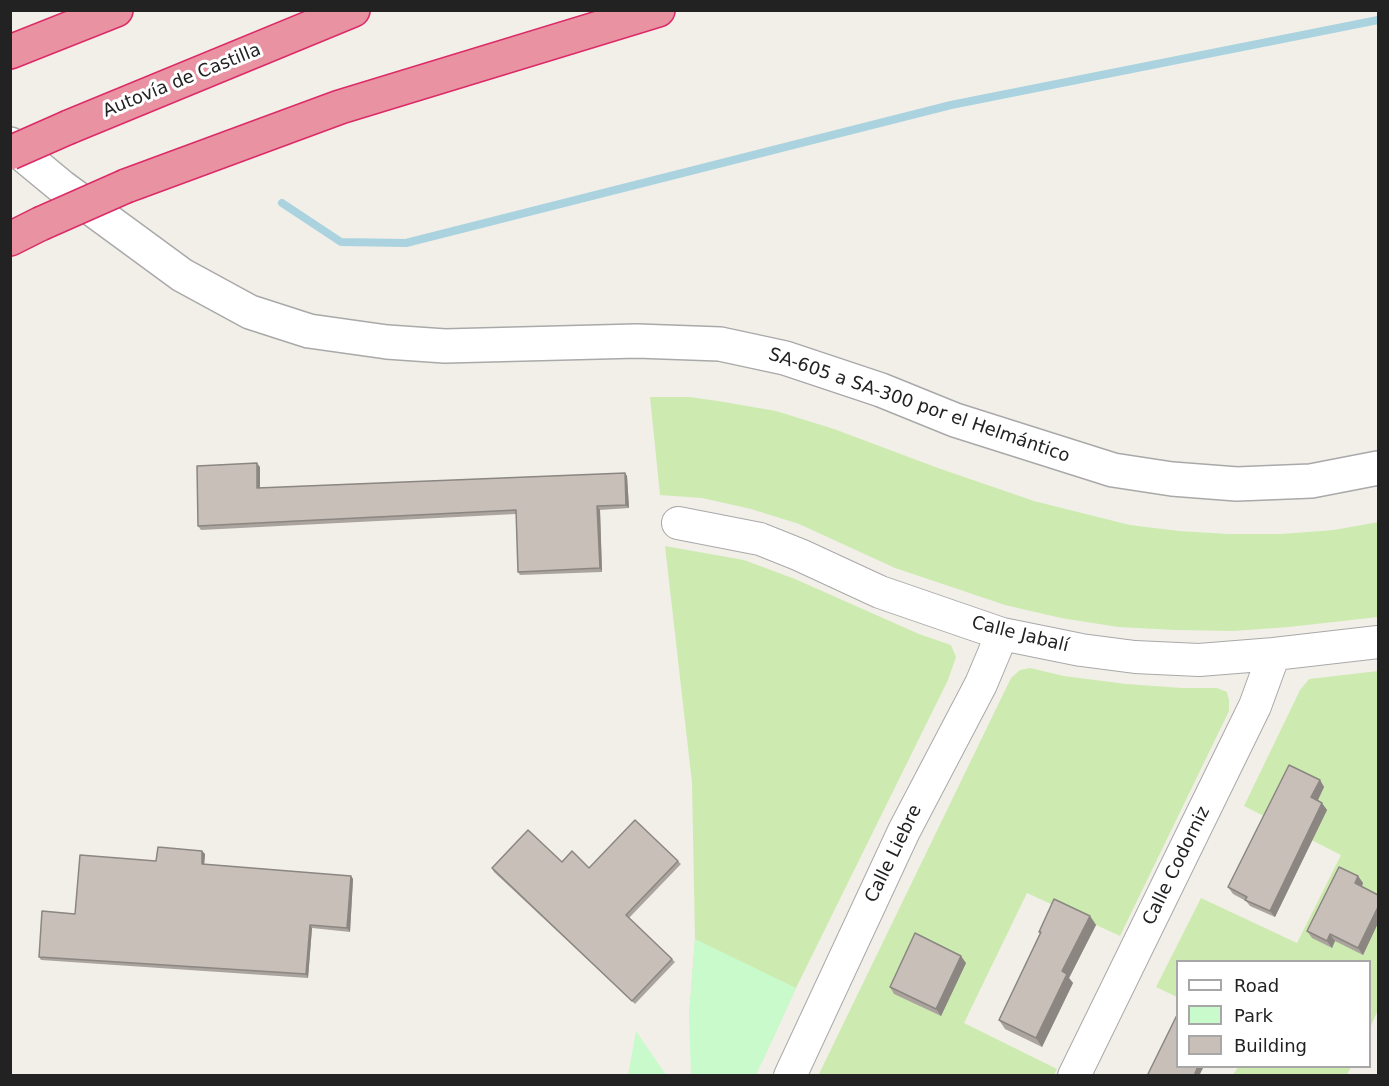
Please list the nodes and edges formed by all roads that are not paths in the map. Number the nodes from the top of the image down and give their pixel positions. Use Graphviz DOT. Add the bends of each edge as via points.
graph roads {
  1 [pos="116,10"];
  2 [pos="353,10"];
  3 [pos="658,10"];
  4 [pos="10,52"];
  5 [pos="10,144"];
  6 [pos="10,153"];
  7 [pos="10,239"];
  8 [pos="1378,468"];
  9 [pos="678,523"];
  10 [pos="1002,634"];
  11 [pos="1378,642"];
  12 [pos="1274,654"];
  13 [pos="790,1076"];
  14 [pos="1074,1076"];
  1 -- 4 [label="highway"];
  2 -- 6 [label="highway, Autovía de Castilla, bridge"];
  3 -- 7 [label="highway, bridge" via="340,107 126,186"];
  5 -- 8 [label="street, SA-605 a SA-300 por el Helmántico" via="182,275 250,312 309,331 445,346 637,341 720,344 785,358 955,420 1113,470 1238,484 1311,481"];
  9 -- 10 [label="street, Calle Jabalí" via="760,539 880,592"];
  10 -- 12 [label="street, Calle Jabalí" via="1134,657 1199,660"];
  10 -- 13 [label="street, Calle Liebre" via="981,684 904,831"];
  11 -- 12 [label="street, Calle Jabalí"];
  12 -- 14 [label="street, Calle Codorniz" via="1255,706"];
}
